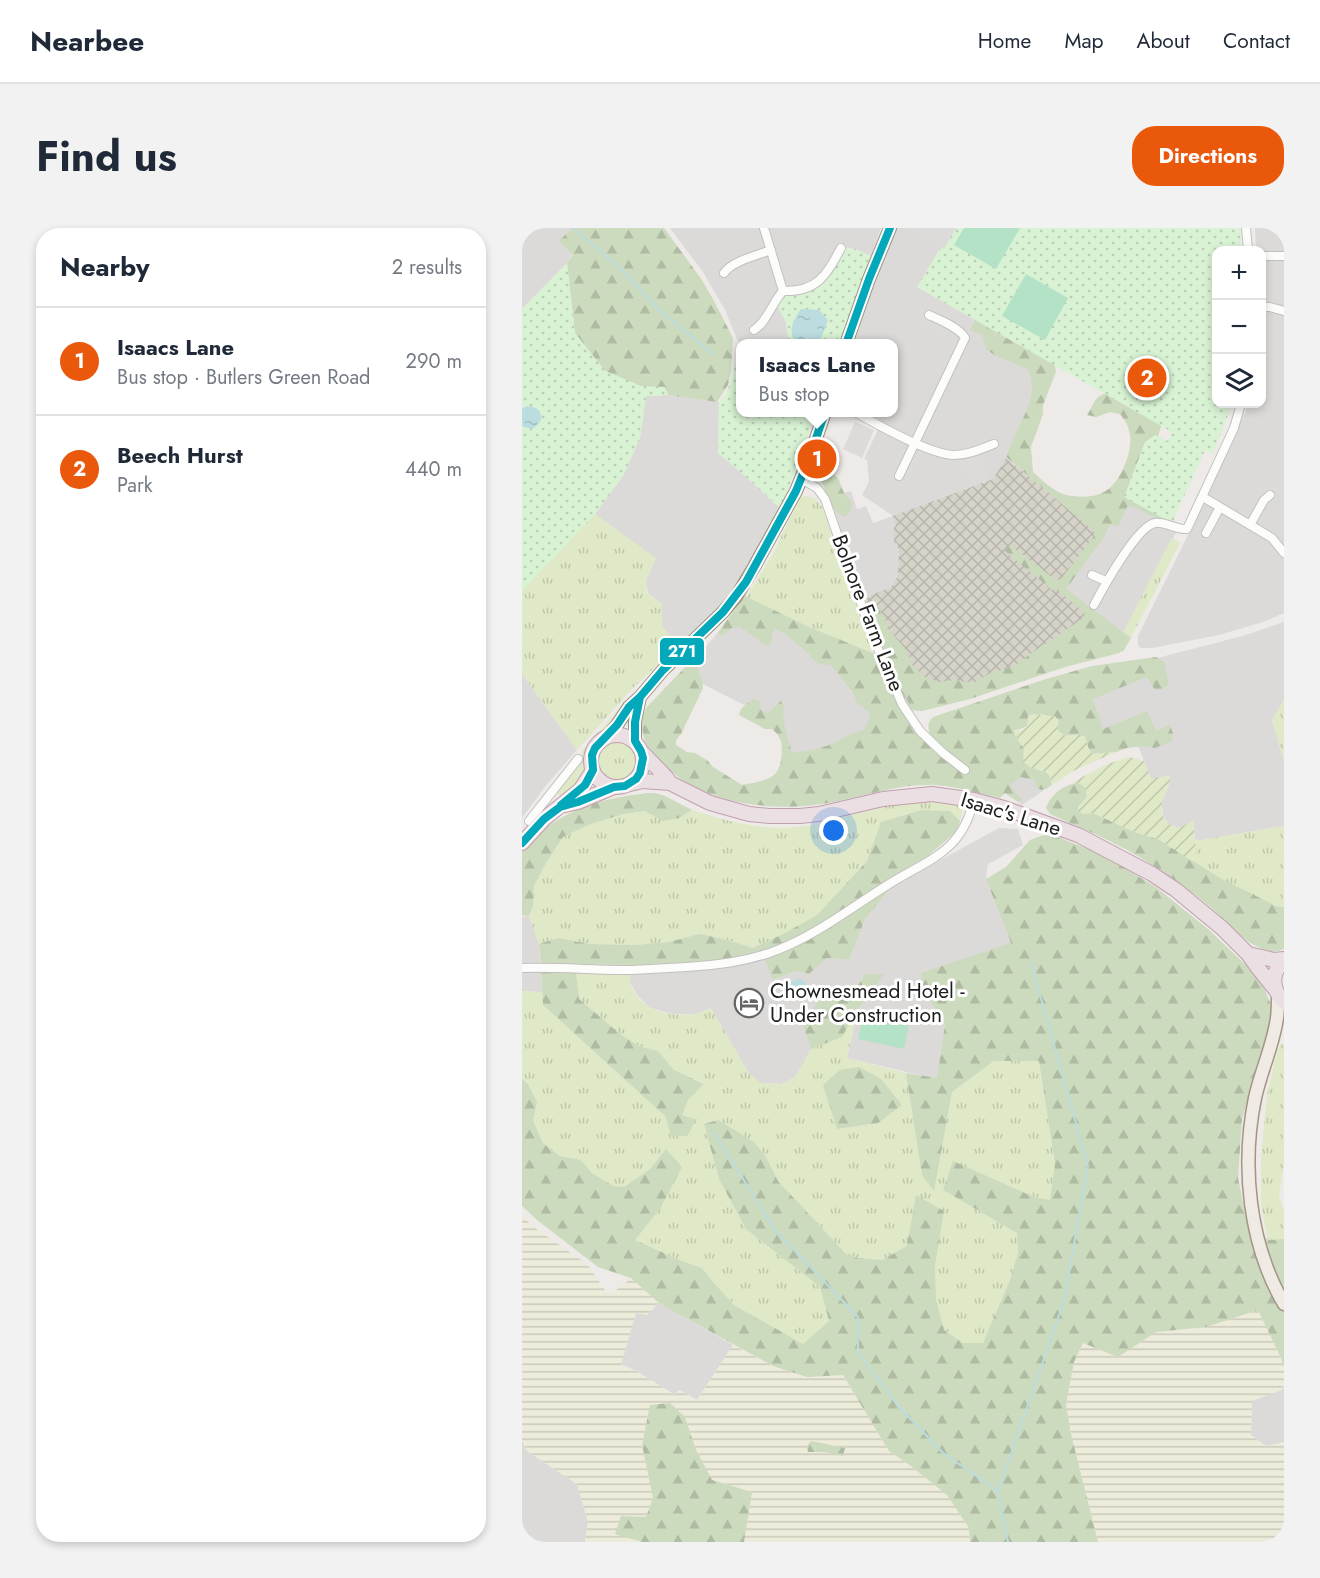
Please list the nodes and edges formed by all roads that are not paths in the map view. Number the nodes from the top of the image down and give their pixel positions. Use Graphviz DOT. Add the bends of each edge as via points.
graph roads {
  1 [pos="764,228"];
  2 [pos="890,228"];
  3 [pos="1246,228"];
  4 [pos="1248,246"];
  5 [pos="841,248"];
  6 [pos="771,250"];
  7 [pos="1266,256"];
  8 [pos="1284,256"];
  9 [pos="724,273"];
  10 [pos="783,291"];
  11 [pos="1266,307"];
  12 [pos="1284,311"];
  13 [pos="929,315"];
  14 [pos="754,330"];
  15 [pos="848,339"];
  16 [pos="1240,408"];
  17 [pos="823,417"];
  18 [pos="828,417"];
  19 [pos="865,417"];
  20 [pos="819,429"];
  21 [pos="915,442"];
  22 [pos="994,444"];
  23 [pos="899,476"];
  24 [pos="801,479"];
  25 [pos="1270,495"];
  26 [pos="1203,497"];
  27 [pos="1220,507"];
  28 [pos="1250,525"];
  29 [pos="1206,533"];
  30 [pos="1284,553"];
  31 [pos="1092,575"];
  32 [pos="1106,581"];
  33 [pos="1094,605"];
  34 [pos="640,697"];
  35 [pos="606,738"];
  36 [pos="638,746"];
  37 [pos="578,759"];
  38 [pos="593,770"];
  39 [pos="965,770"];
  40 [pos="670,783"];
  41 [pos="630,784"];
  42 [pos="614,787"];
  43 [pos="551,793"];
  44 [pos="974,800"];
  45 [pos="560,807"];
  46 [pos="529,821"];
  47 [pos="522,843"];
  48 [pos="1248,954"];
  49 [pos="1284,960"];
  50 [pos="522,968"];
  51 [pos="1279,995"];
  52 [pos="1284,1026"];
  53 [pos="1273,1040"];
  54 [pos="1284,1304"];
  1 -- 6 [label="street"];
  2 -- 15 [label="main road"];
  3 -- 4 [label="street"];
  5 -- 10 [label="street" via="815,285"];
  6 -- 9 [label="street" via="737,263"];
  6 -- 10 [label="street"];
  7 -- 8 [label="street"];
  10 -- 14 [label="street"];
  11 -- 12 [label="street"];
  13 -- 21 [label="street" via="949,324 964,338"];
  16 -- 26 [label="street"];
  17 -- 20 [label="main road"];
  18 -- 20 [label="street"];
  19 -- 21 [label="street"];
  20 -- 24 [label="main road"];
  21 -- 22 [label="street" via="946,455 968,454"];
  21 -- 23 [label="street"];
  24 -- 34 [label="main road" via="736,597"];
  24 -- 39 [label="street, Bolnore Farm Lane" via="817,488 825,499 873,635 903,704 920,731"];
  25 -- 28 [label="street"];
  26 -- 27 [label="street"];
  26 -- 32 [label="street" via="1187,529 1157,522 1149,525"];
  27 -- 28 [label="street"];
  27 -- 29 [label="street"];
  28 -- 30 [label="street" via="1272,538"];
  31 -- 32 [label="street"];
  32 -- 33 [label="street"];
  34 -- 35 [label="main road"];
  34 -- 36 [label="main road" via="635,722"];
  35 -- 36 [label="highway" via="621,735"];
  35 -- 38 [label="highway" via="592,755"];
  36 -- 40 [label="highway, Isaac's Lane"];
  36 -- 41 [label="highway" via="643,758 640,773"];
  37 -- 43 [label="street"];
  38 -- 42 [label="highway" via="601,781"];
  38 -- 45 [label="highway" via="585,785"];
  40 -- 41 [label="highway, Isaac's Lane"];
  40 -- 44 [label="highway, Isaac's Lane" via="710,803 770,816 819,814 883,799 932,794"];
  41 -- 42 [label="highway"];
  42 -- 45 [label="highway"];
  43 -- 45 [label="street"];
  43 -- 46 [label="street"];
  44 -- 48 [label="highway, Isaac's Lane" via="1078,835 1152,874 1198,907"];
  44 -- 50 [label="street" via="958,838 935,858 836,920 773,952 721,964 630,970"];
  45 -- 47 [label="highway"];
  48 -- 49 [label="highway"];
  48 -- 51 [label="highway, Isaac's Lane"];
  49 -- 51 [label="highway" via="1274,979"];
  51 -- 53 [label="main road"];
  52 -- 53 [label="main road"];
  53 -- 54 [label="main road" via="1255,1099 1248,1171 1263,1261"];
}
